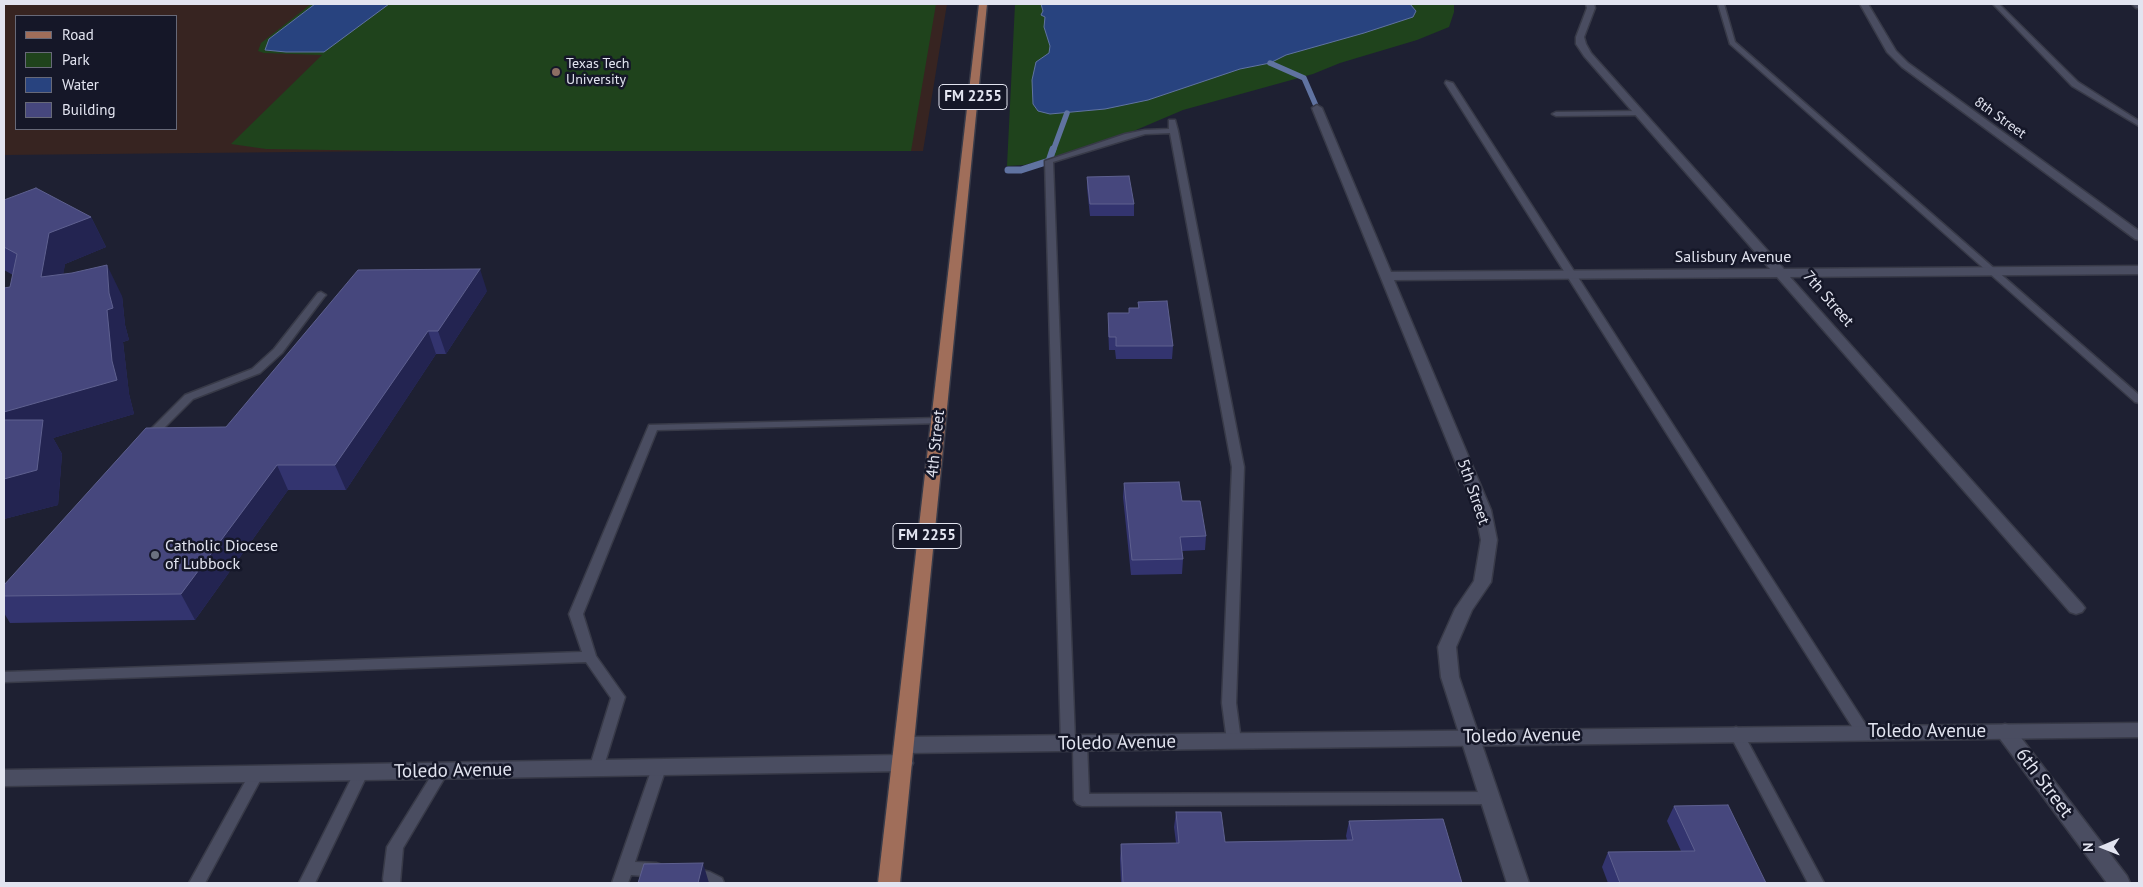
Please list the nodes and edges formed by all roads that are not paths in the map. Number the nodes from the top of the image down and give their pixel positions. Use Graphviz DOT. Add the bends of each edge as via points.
graph roads {
  1 [pos="983,4"];
  2 [pos="1590,4"];
  3 [pos="1721,4"];
  4 [pos="1864,4"];
  5 [pos="1996,4"];
  6 [pos="1449,83"];
  7 [pos="1317,108"];
  8 [pos="1640,113"];
  9 [pos="1556,114"];
  10 [pos="2139,124"];
  11 [pos="2139,236"];
  12 [pos="2139,270"];
  13 [pos="1993,271"];
  14 [pos="1781,272"];
  15 [pos="1571,274"];
  16 [pos="1387,276"];
  17 [pos="321,295"];
  18 [pos="2139,400"];
  19 [pos="938,421"];
  20 [pos="142,444"];
  21 [pos="2076,608"];
  22 [pos="590,657"];
  23 [pos="4,677"];
  24 [pos="2139,730"];
  25 [pos="2005,731"];
  26 [pos="1863,732"];
  27 [pos="1736,733"];
  28 [pos="1470,737"];
  29 [pos="1234,741"];
  30 [pos="1074,744"];
  31 [pos="904,754"];
  32 [pos="659,768"];
  33 [pos="596,769"];
  34 [pos="442,772"];
  35 [pos="362,773"];
  36 [pos="256,774"];
  37 [pos="4,778"];
  38 [pos="1490,798"];
  39 [pos="623,876"];
  40 [pos="197,883"];
  41 [pos="307,883"];
  42 [pos="392,883"];
  43 [pos="716,883"];
  44 [pos="889,883"];
  45 [pos="1518,883"];
  46 [pos="1816,883"];
  47 [pos="2119,883"];
  1 -- 19 [label="main road, 4th Street / FM 2255"];
  2 -- 8 [label="street, 7th Street" via="1580,36 1581,44"];
  3 -- 13 [label="lane" via="1732,43"];
  4 -- 11 [label="street, 8th Street" via="1892,52 1905,65"];
  5 -- 10 [label="lane" via="2075,84"];
  6 -- 15 [label="lane"];
  7 -- 16 [label="street, 5th Street"];
  8 -- 9 [label="lane"];
  8 -- 14 [label="street, 7th Street"];
  12 -- 13 [label="street, Salisbury Avenue"];
  13 -- 14 [label="street, Salisbury Avenue"];
  13 -- 18 [label="lane"];
  14 -- 15 [label="street, Salisbury Avenue"];
  14 -- 21 [label="street, 7th Street"];
  15 -- 16 [label="street, Salisbury Avenue"];
  15 -- 26 [label="lane"];
  16 -- 28 [label="street, 5th Street" via="1483,510 1489,540 1482,582 1464,609 1447,647 1450,677"];
  17 -- 20 [label="lane" via="278,351 256,371 189,397"];
  19 -- 22 [label="lane" via="653,427 576,614"];
  19 -- 31 [label="main road, 4th Street / FM 2255"];
  22 -- 23 [label="lane"];
  22 -- 33 [label="lane" via="618,697"];
  24 -- 25 [label="street, Toledo Avenue"];
  25 -- 26 [label="street, Toledo Avenue"];
  25 -- 47 [label="street, 6th Street"];
  26 -- 27 [label="street, Toledo Avenue"];
  27 -- 28 [label="street, Toledo Avenue"];
  27 -- 46 [label="lane"];
  28 -- 29 [label="street, Toledo Avenue"];
  28 -- 38 [label="street, 5th Street"];
  29 -- 30 [label="street, Toledo Avenue"];
  29 -- 30 [label="lane" via="1229,703 1238,468 1173,126 1128,136 1049,161"];
  30 -- 31 [label="street, Toledo Avenue"];
  30 -- 38 [label="lane" via="1082,800"];
  31 -- 32 [label="street, Toledo Avenue"];
  31 -- 44 [label="main road, 4th Street / FM 2255"];
  32 -- 33 [label="street, Toledo Avenue"];
  32 -- 39 [label="lane"];
  33 -- 34 [label="street, Toledo Avenue"];
  34 -- 35 [label="street, Toledo Avenue"];
  34 -- 42 [label="lane" via="395,847"];
  35 -- 36 [label="street, Toledo Avenue"];
  35 -- 41 [label="lane"];
  36 -- 37 [label="street, Toledo Avenue"];
  36 -- 40 [label="lane"];
  38 -- 45 [label="street, 5th Street"];
  39 -- 43 [label="lane" via="673,872 704,877"];
}
